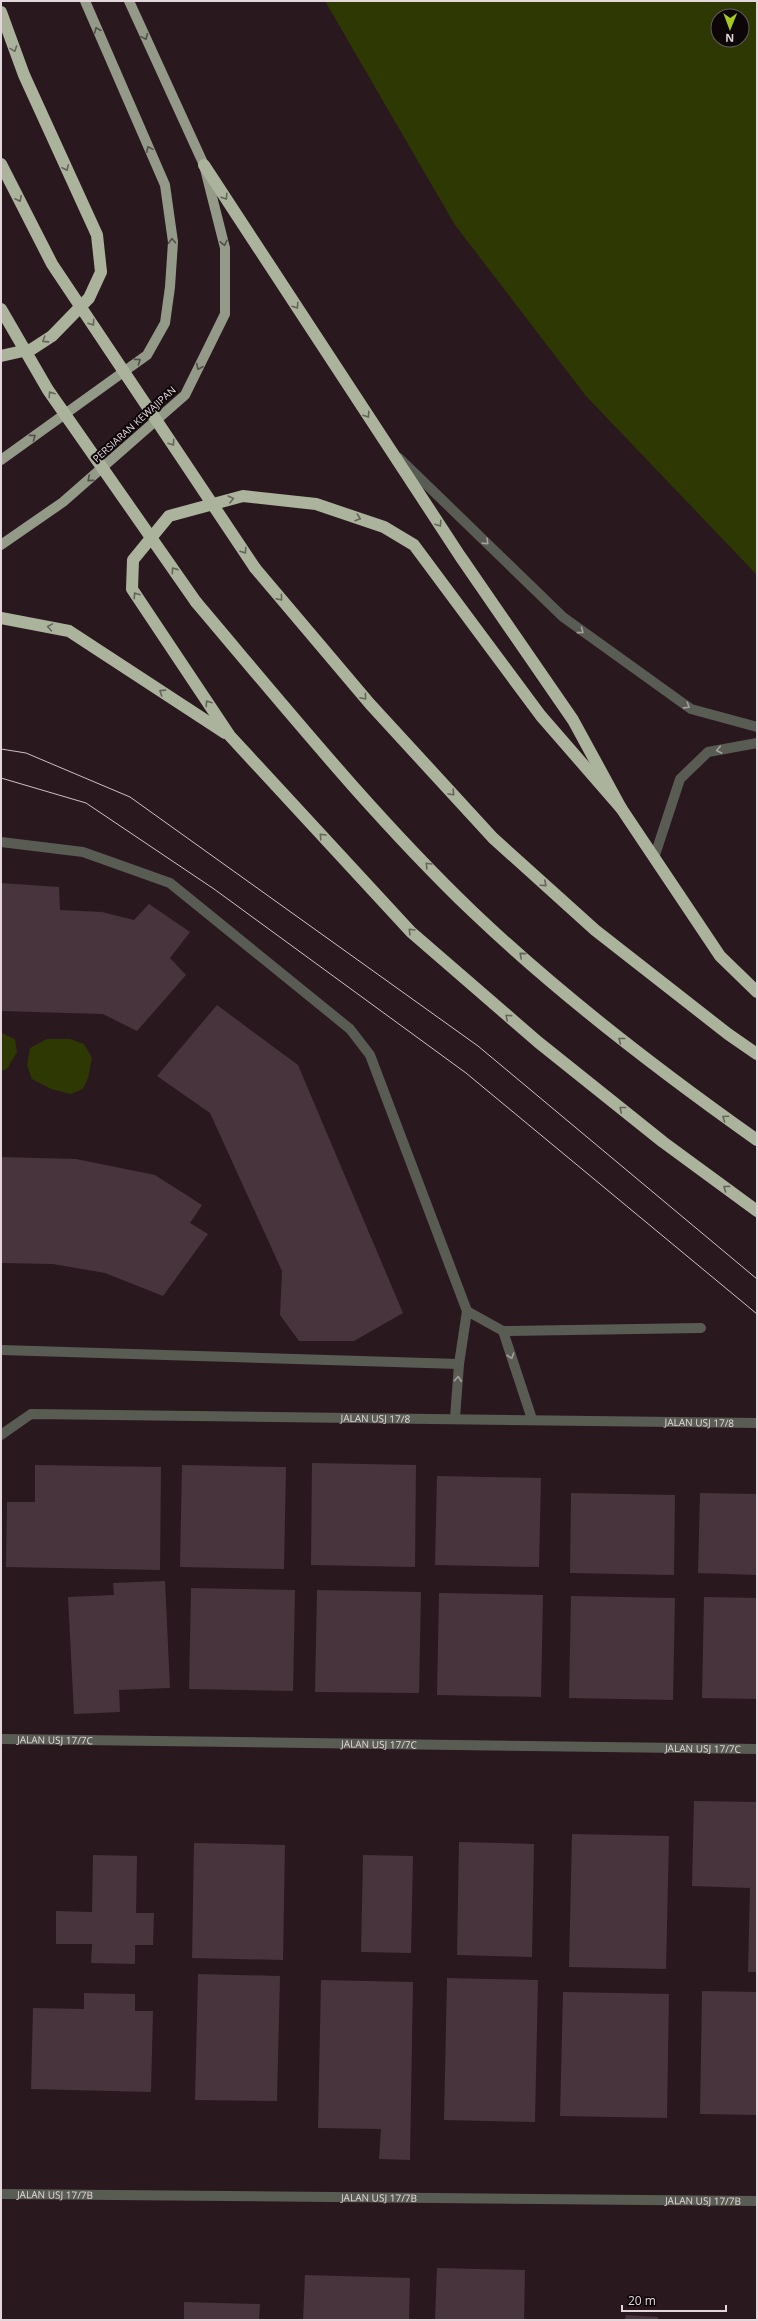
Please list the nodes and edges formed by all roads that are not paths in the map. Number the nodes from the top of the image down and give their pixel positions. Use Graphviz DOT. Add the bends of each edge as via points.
graph roads {
  1 [pos="85,1"];
  2 [pos="129,1"];
  3 [pos="1,12"];
  4 [pos="1,164"];
  5 [pos="204,165"];
  6 [pos="1,309"];
  7 [pos="1,356"];
  8 [pos="388,446"];
  9 [pos="1,460"];
  10 [pos="1,545"];
  11 [pos="1,618"];
  12 [pos="757,727"];
  13 [pos="230,736"];
  14 [pos="757,742"];
  15 [pos="621,808"];
  16 [pos="1,842"];
  17 [pos="654,858"];
  18 [pos="756,990"];
  19 [pos="757,1054"];
  20 [pos="757,1140"];
  21 [pos="757,1211"];
  22 [pos="467,1311"];
  23 [pos="701,1328"];
  24 [pos="503,1331"];
  25 [pos="1,1350"];
  26 [pos="459,1364"];
  27 [pos="455,1418"];
  28 [pos="532,1419"];
  29 [pos="757,1422"];
  30 [pos="1,1435"];
  31 [pos="1,1739"];
  32 [pos="757,1749"];
  33 [pos="1,2194"];
  34 [pos="757,2201"];
  9 -- 1 [label="main road, one-way" via="147,355 165,323 173,242 165,185"];
  2 -- 5 [label="main road, PERSIARAN KEWAJIPAN, one-way"];
  3 -- 7 [label="highway, one-way" via="24,75 97,235 101,272 89,298 52,336 32,349"];
  4 -- 19 [label="highway, one-way, bridge" via="52,264 255,568 370,704 493,838 595,930"];
  5 -- 8 [label="highway, one-way"];
  5 -- 10 [label="main road, PERSIARAN KEWAJIPAN, one-way" via="225,248 225,314 185,395 63,502"];
  20 -- 6 [label="highway, one-way, bridge" via="693,1095 598,1022 473,912 368,803 196,602 48,390"];
  8 -- 12 [label="street, one-way" via="563,617 691,709"];
  8 -- 15 [label="highway, one-way" via="573,720"];
  13 -- 11 [label="highway, one-way" via="69,631"];
  13 -- 15 [label="highway, one-way" via="132,589 133,560 169,516 243,496 316,504 384,527 414,545 541,716"];
  21 -- 13 [label="highway, one-way" via="663,1142 538,1042 411,932"];
  14 -- 17 [label="street, one-way" via="708,752 680,780"];
  15 -- 17 [label="highway"];
  16 -- 22 [label="street" via="83,852 170,883 350,1029 370,1055"];
  17 -- 18 [label="highway" via="720,956"];
  22 -- 24 [label="street"];
  22 -- 26 [label="street"];
  23 -- 24 [label="street"];
  24 -- 28 [label="street, one-way"];
  25 -- 26 [label="street"];
  27 -- 26 [label="street, one-way"];
  27 -- 28 [label="street, JALAN USJ 17/8"];
  27 -- 30 [label="street, JALAN USJ 17/8" via="32,1414"];
  28 -- 29 [label="street, JALAN USJ 17/8"];
  31 -- 32 [label="street, JALAN USJ 17/7C"];
  33 -- 34 [label="street, JALAN USJ 17/7B"];
}
